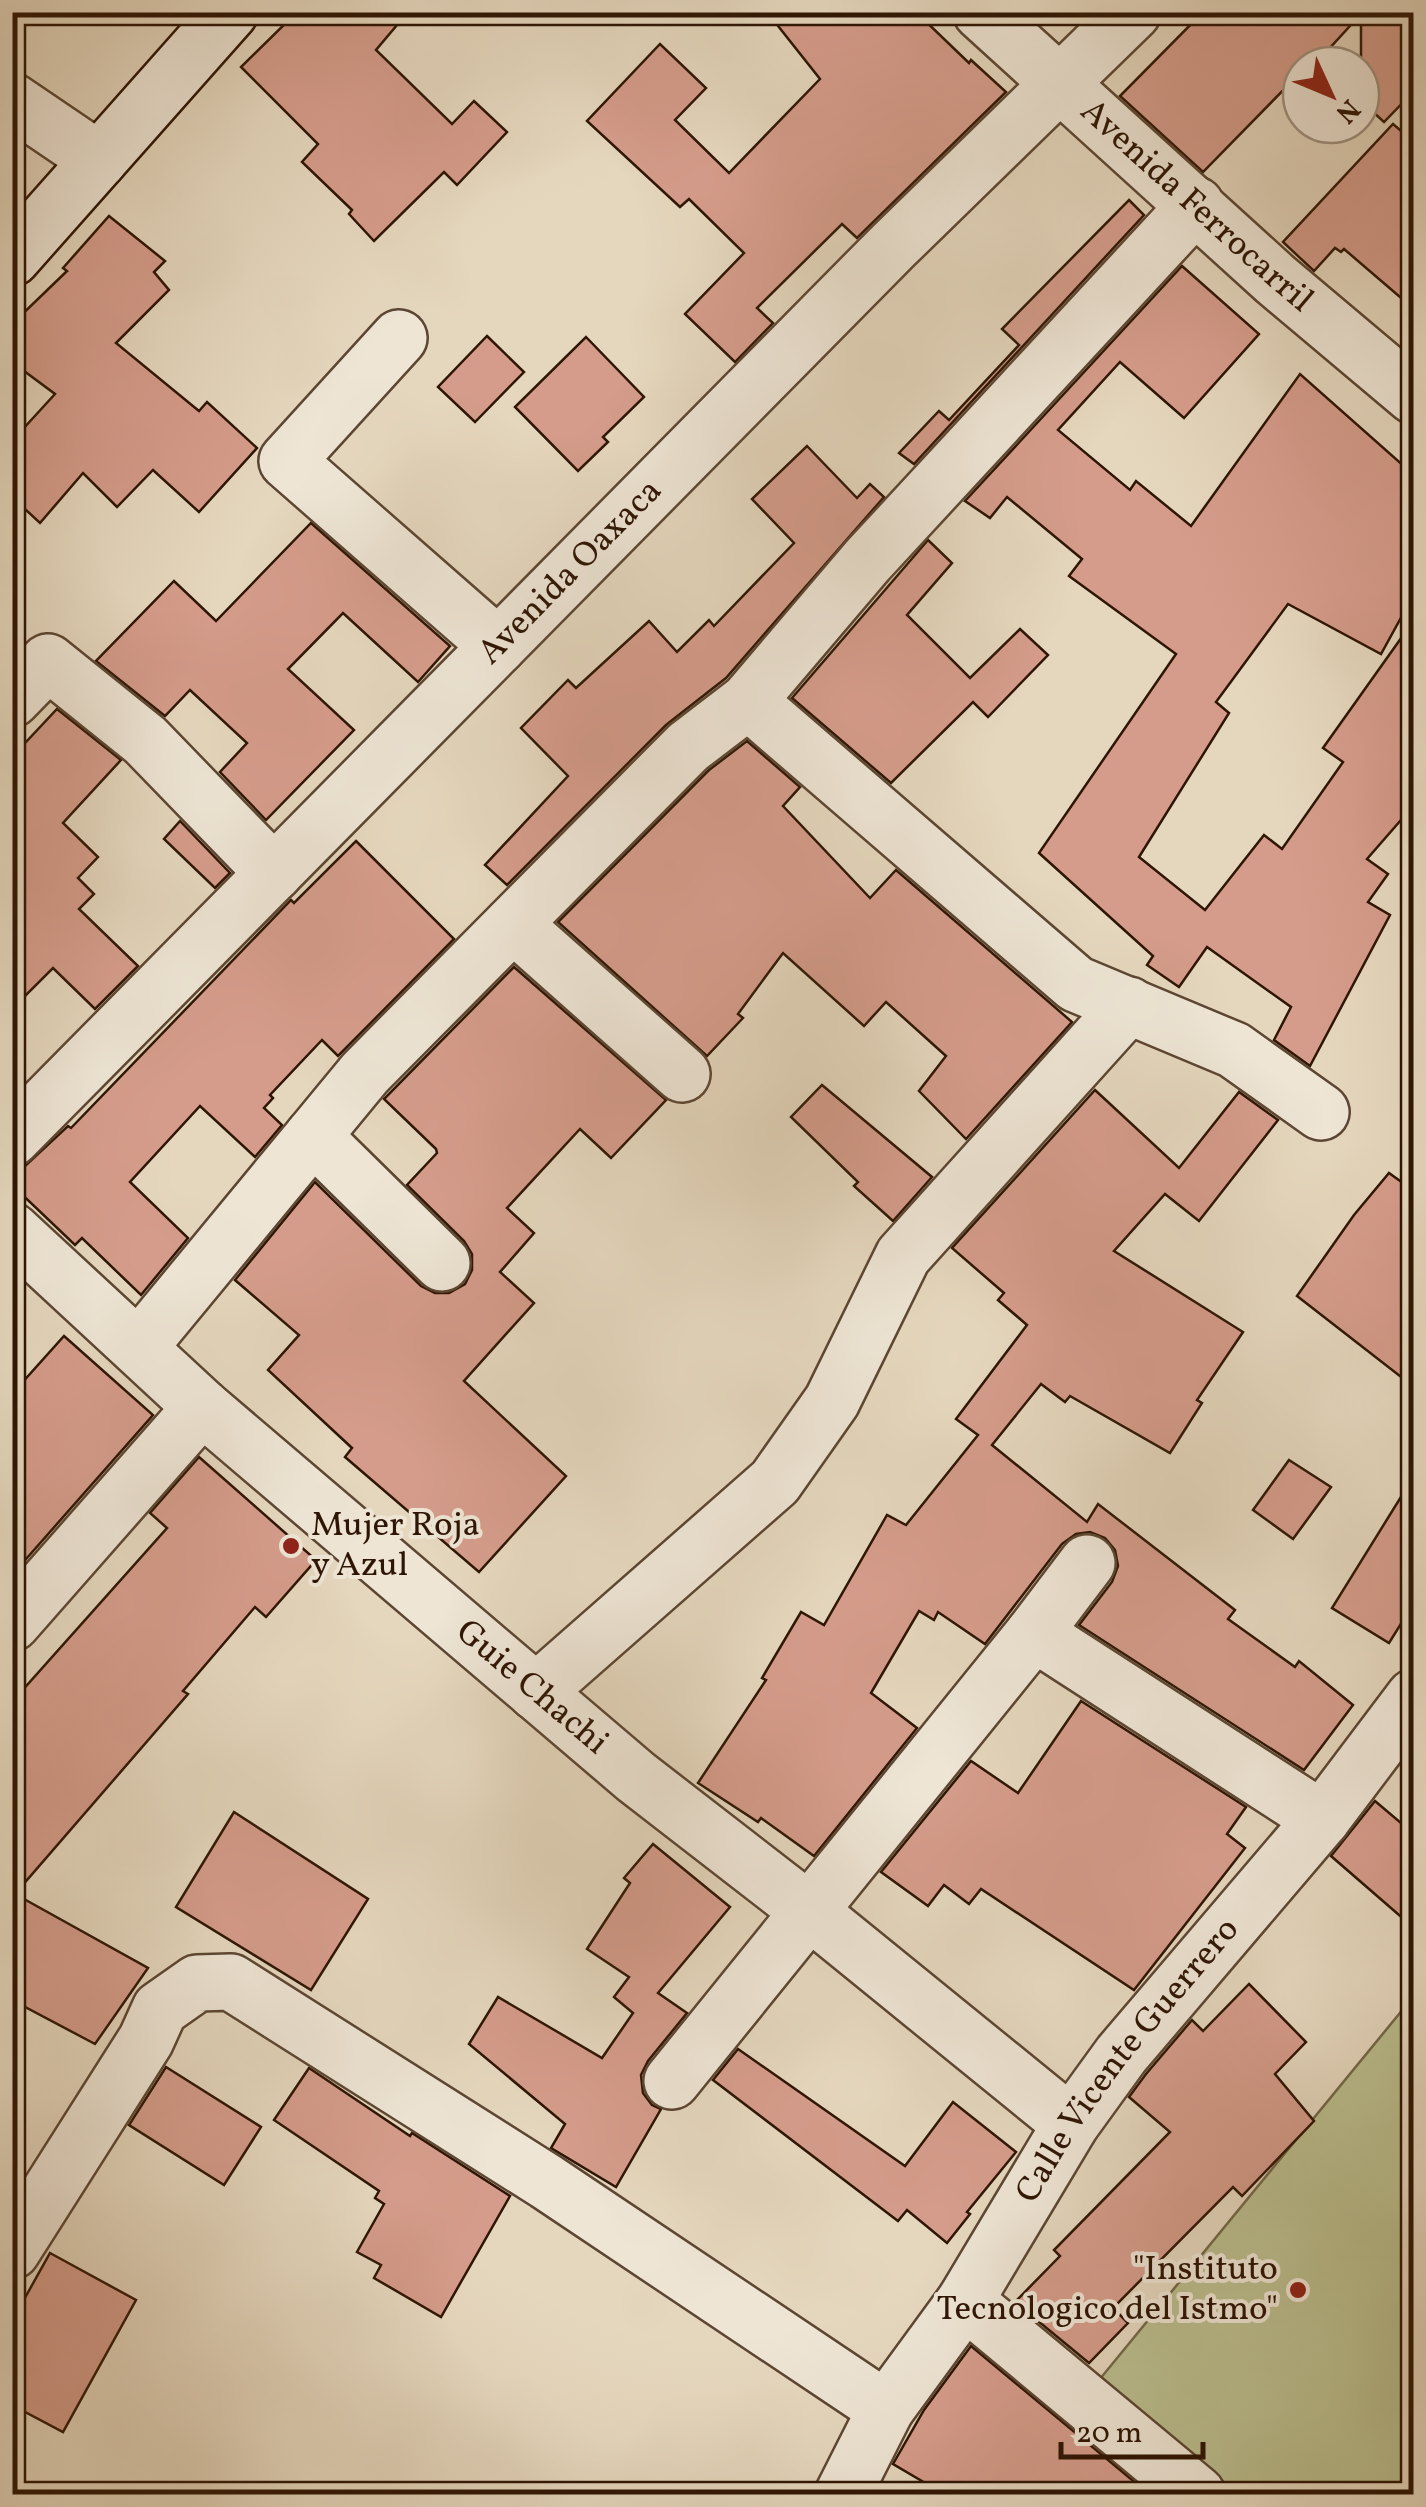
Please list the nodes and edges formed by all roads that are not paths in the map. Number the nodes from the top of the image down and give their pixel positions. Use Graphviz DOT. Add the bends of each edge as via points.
graph roads {
  1 [pos="230,12"];
  2 [pos="981,12"];
  3 [pos="1133,12"];
  4 [pos="1061,83"];
  5 [pos="12,101"];
  6 [pos="98,160"];
  7 [pos="1196,205"];
  8 [pos="12,258"];
  9 [pos="400,338"];
  10 [pos="1414,396"];
  11 [pos="498,646"];
  12 [pos="24,664"];
  13 [pos="748,701"];
  14 [pos="274,873"];
  15 [pos="513,924"];
  16 [pos="1130,1005"];
  17 [pos="682,1074"];
  18 [pos="1321,1112"];
  19 [pos="312,1136"];
  20 [pos="12,1138"];
  21 [pos="12,1231"];
  22 [pos="442,1263"];
  23 [pos="139,1347"];
  24 [pos="202,1407"];
  25 [pos="1087,1563"];
  26 [pos="12,1623"];
  27 [pos="1034,1634"];
  28 [pos="536,1692"];
  29 [pos="1414,1697"];
  30 [pos="1322,1818"];
  31 [pos="809,1912"];
  32 [pos="672,2081"];
  33 [pos="1071,2124"];
  34 [pos="12,2252"];
  35 [pos="965,2300"];
  36 [pos="886,2409"];
  37 [pos="843,2494"];
  38 [pos="1197,2494"];
  1 -- 6 [label="street"];
  2 -- 4 [label="street, Avenida Ferrocarril"];
  3 -- 4 [label="street, Avenida Oaxaca"];
  4 -- 7 [label="street, Avenida Ferrocarril"];
  4 -- 11 [label="street, Avenida Oaxaca"];
  5 -- 6 [label="street"];
  6 -- 8 [label="street"];
  7 -- 10 [label="street, Avenida Ferrocarril"];
  7 -- 13 [label="street" via="867,561"];
  9 -- 11 [label="street" via="287,462"];
  11 -- 14 [label="street, Avenida Oaxaca"];
  12 -- 14 [label="street" via="145,740"];
  13 -- 15 [label="street" via="688,747"];
  13 -- 16 [label="street" via="1076,984"];
  14 -- 20 [label="street, Avenida Oaxaca"];
  15 -- 17 [label="street"];
  15 -- 19 [label="street" via="364,1073"];
  16 -- 18 [label="street" via="1234,1050"];
  16 -- 28 [label="street" via="903,1256 832,1401 776,1482"];
  19 -- 22 [label="street"];
  19 -- 23 [label="street"];
  21 -- 23 [label="street, Guie Chachi"];
  23 -- 24 [label="street, Guie Chachi"];
  24 -- 26 [label="street"];
  24 -- 28 [label="street, Guie Chachi"];
  25 -- 27 [label="street"];
  27 -- 30 [label="street"];
  27 -- 31 [label="street"];
  28 -- 31 [label="street, Guie Chachi"];
  29 -- 30 [label="street, Calle Vicente Guerrero"];
  30 -- 33 [label="street, Calle Vicente Guerrero"];
  31 -- 32 [label="street"];
  31 -- 33 [label="street, Guie Chachi"];
  33 -- 35 [label="street, Calle Vicente Guerrero"];
  34 -- 36 [label="street" via="160,2008 197,1983 231,1982 563,2192"];
  35 -- 36 [label="street, Calle Vicente Guerrero"];
  35 -- 38 [label="street"];
  36 -- 37 [label="street, Calle Vicente Guerrero"];
}
